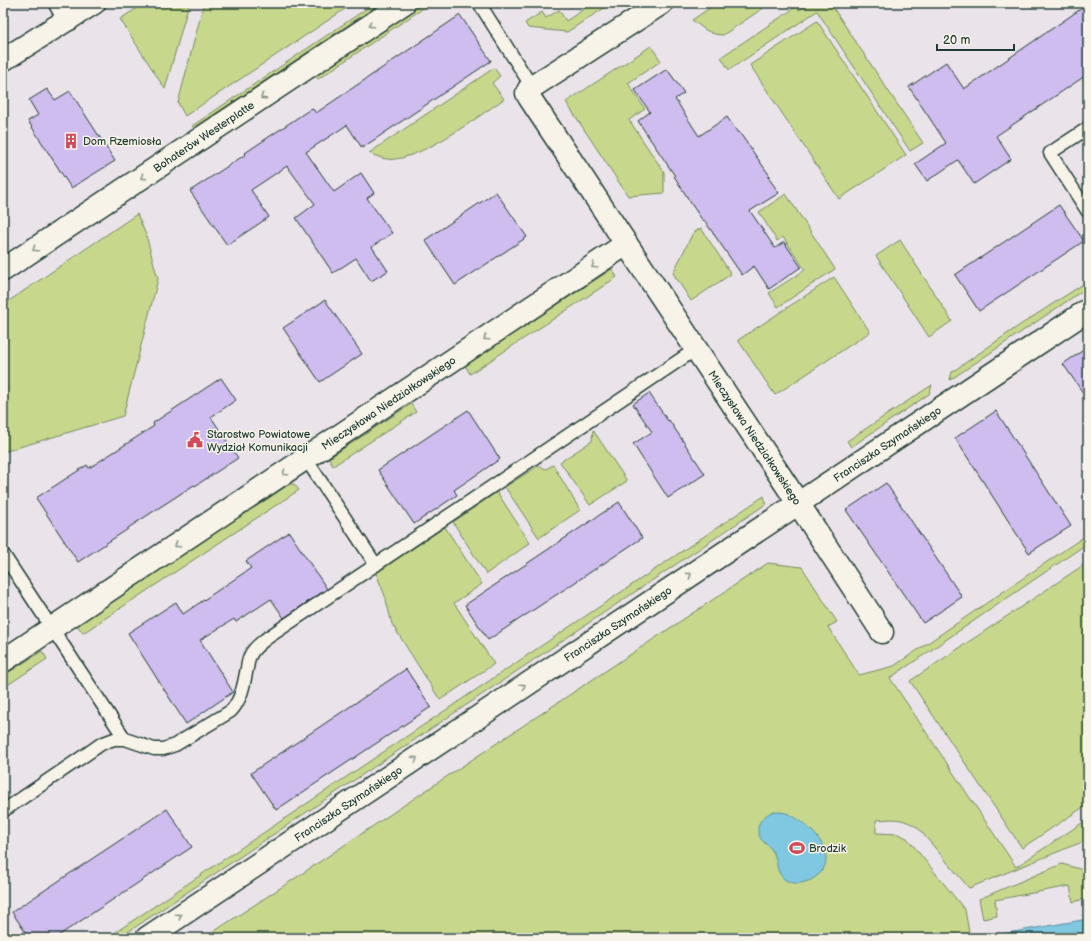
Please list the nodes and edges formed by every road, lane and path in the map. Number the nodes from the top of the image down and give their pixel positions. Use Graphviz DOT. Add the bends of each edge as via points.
graph roads {
  1 [pos="94,3"];
  2 [pos="404,3"];
  3 [pos="479,3"];
  4 [pos="662,3"];
  5 [pos="64,11"];
  6 [pos="3,60"];
  7 [pos="532,87"];
  8 [pos="1088,128"];
  9 [pos="1088,212"];
  10 [pos="626,244"];
  11 [pos="3,270"];
  12 [pos="1088,310"];
  13 [pos="696,349"];
  14 [pos="306,459"];
  15 [pos="798,503"];
  16 [pos="3,554"];
  17 [pos="376,565"];
  18 [pos="52,629"];
  19 [pos="882,632"];
  20 [pos="3,661"];
  21 [pos="125,739"];
  22 [pos="3,811"];
  23 [pos="147,938"];
  1 -- 5 [label="street"];
  2 -- 11 [label="street, Bohaterów Westerplatte, one-way"];
  3 -- 7 [label="lane"];
  4 -- 7 [label="street"];
  5 -- 6 [label="street"];
  7 -- 10 [label="street, Mieczysława Niedziałkowskiego" via="527,93 531,101"];
  8 -- 9 [label="lane" via="1050,153"];
  10 -- 13 [label="street, Mieczysława Niedziałkowskiego"];
  10 -- 14 [label="street, Mieczysława Niedziałkowskiego, one-way"];
  12 -- 15 [label="street, Franciszka Szymańskiego"];
  13 -- 15 [label="street, Mieczysława Niedziałkowskiego"];
  13 -- 17 [label="lane"];
  14 -- 17 [label="lane"];
  14 -- 18 [label="street, Mieczysława Niedziałkowskiego, one-way"];
  15 -- 19 [label="street, Mieczysława Niedziałkowskiego"];
  23 -- 15 [label="street, Franciszka Szymańskiego, one-way"];
  16 -- 18 [label="lane"];
  17 -- 21 [label="lane" via="255,648 250,656 236,706 163,749 154,749"];
  18 -- 20 [label="street, Mieczysława Niedziałkowskiego"];
  18 -- 21 [label="lane"];
  21 -- 22 [label="lane" via="114,739 101,744"];
}
